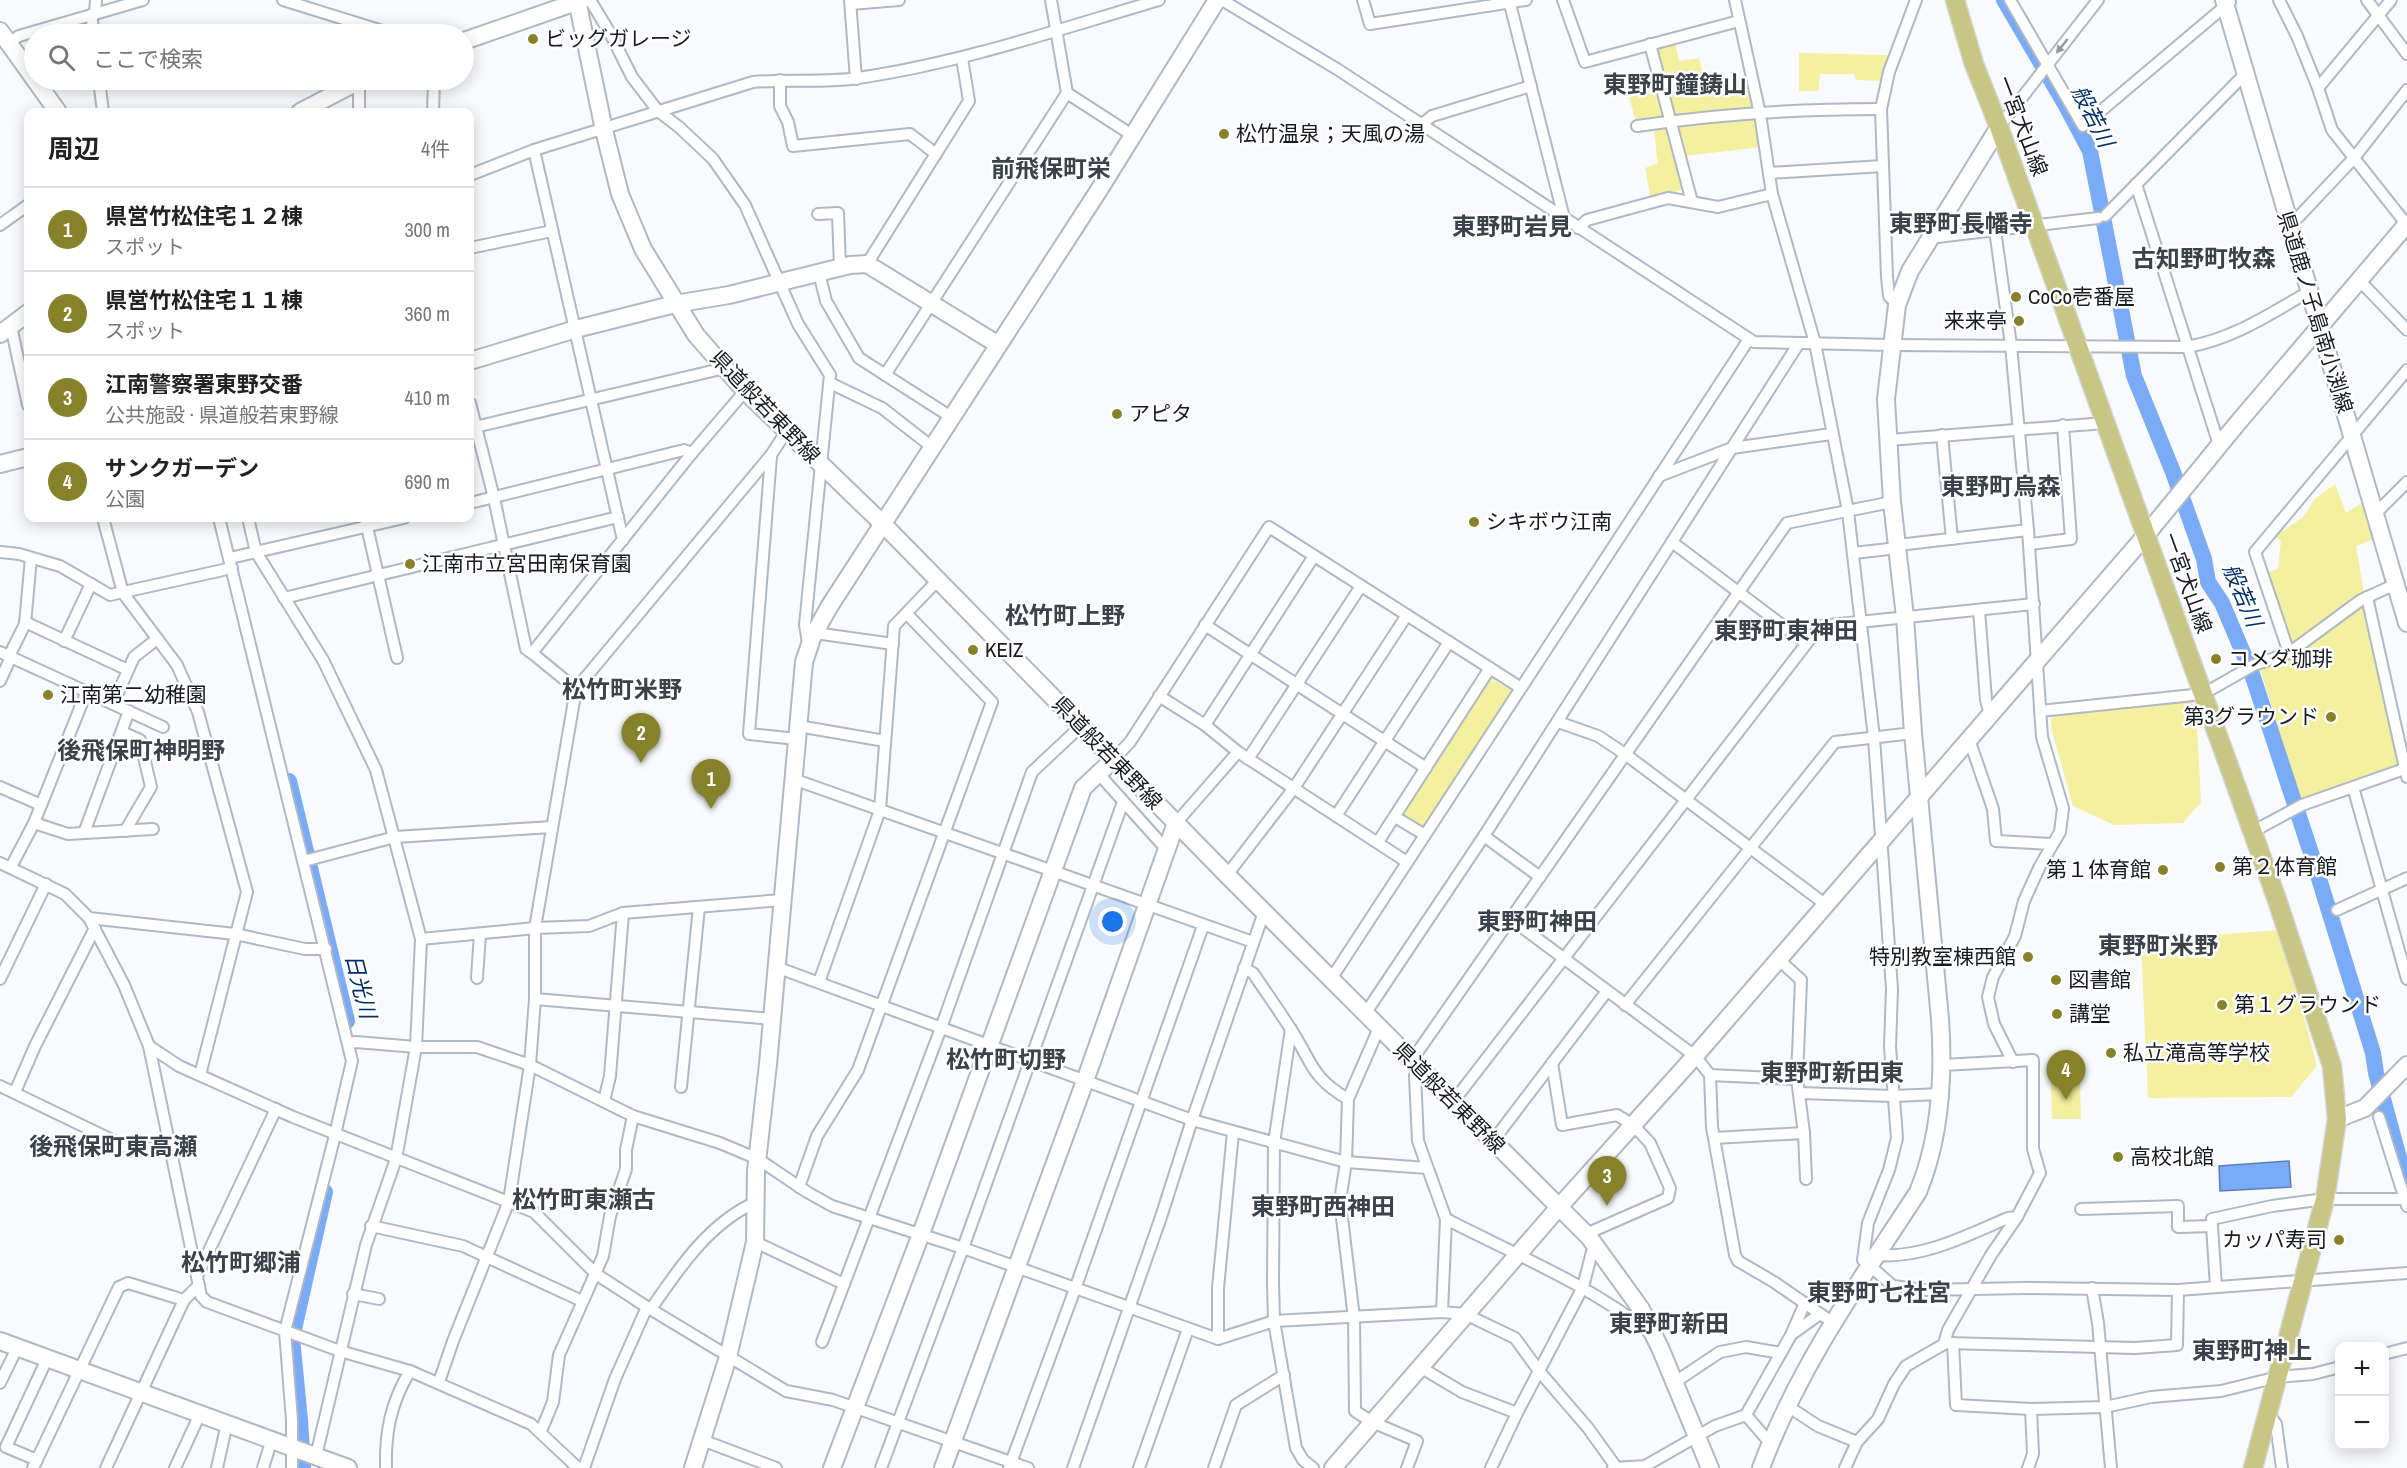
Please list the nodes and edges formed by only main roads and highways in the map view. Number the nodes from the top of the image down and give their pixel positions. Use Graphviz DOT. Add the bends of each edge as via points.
graph roads {
  1 [pos="1955,0"];
  2 [pos="2253,1468"];
  1 -- 2 [label="main road, 一宮犬山線" via="1974,64 2203,694 2332,1066 2337,1119 2325,1199"];
}
